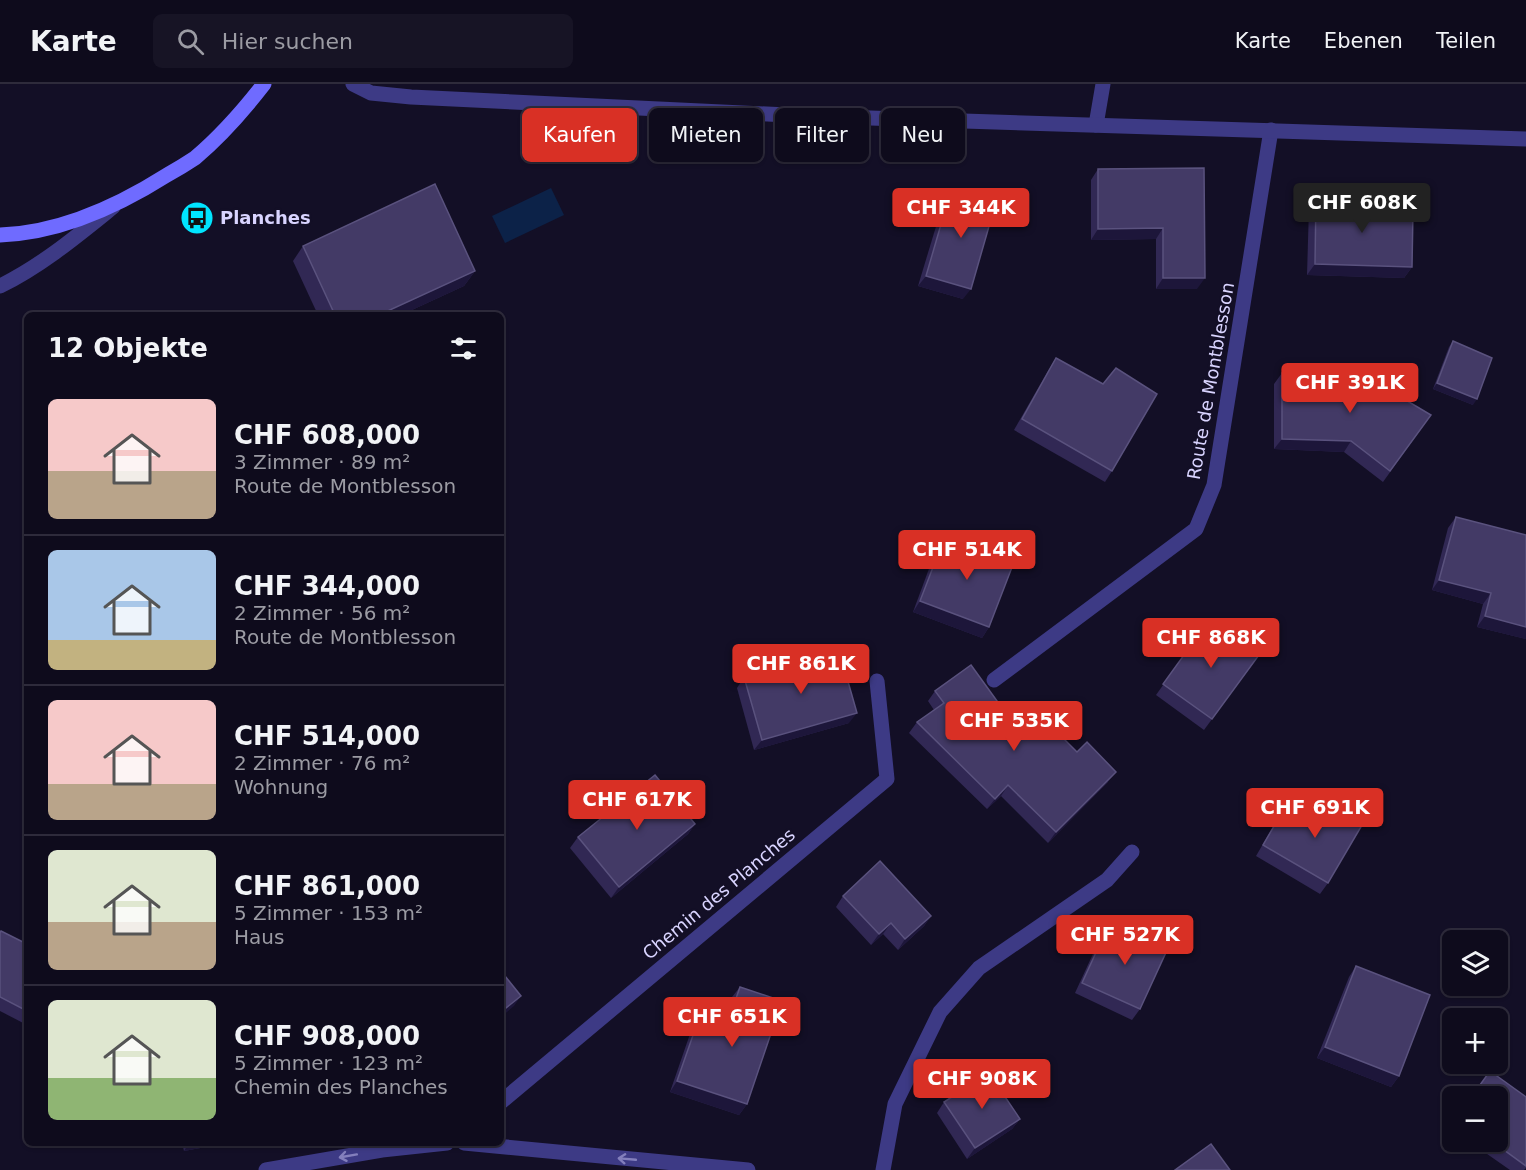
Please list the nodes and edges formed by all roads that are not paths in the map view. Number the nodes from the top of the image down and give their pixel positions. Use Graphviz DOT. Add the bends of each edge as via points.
graph roads {
  1 [pos="264,84"];
  2 [pos="352,84"];
  3 [pos="1103,84"];
  4 [pos="1096,125"];
  5 [pos="1271,130"];
  6 [pos="1526,139"];
  7 [pos="120,202"];
  8 [pos="0,235"];
  9 [pos="0,286"];
  10 [pos="994,680"];
  11 [pos="877,681"];
  12 [pos="1132,852"];
  13 [pos="504,1099"];
  14 [pos="419,1146"];
  15 [pos="496,1146"];
  16 [pos="266,1170"];
  17 [pos="748,1170"];
  18 [pos="883,1170"];
  1 -- 7 [label="street" via="194,159"];
  2 -- 4 [label="street" via="371,93 411,97"];
  3 -- 4 [label="street"];
  4 -- 5 [label="street"];
  5 -- 6 [label="street"];
  5 -- 10 [label="street, Route de Montblesson" via="1214,485 1196,529"];
  7 -- 8 [label="street" via="76,220"];
  7 -- 9 [label="street" via="72,240"];
  11 -- 13 [label="street, Chemin des Planches" via="886,779"];
  12 -- 18 [label="street" via="1107,880 979,968 940,1012 895,1104"];
  14 -- 16 [label="street, one-way"];
  17 -- 15 [label="street, one-way"];
}
